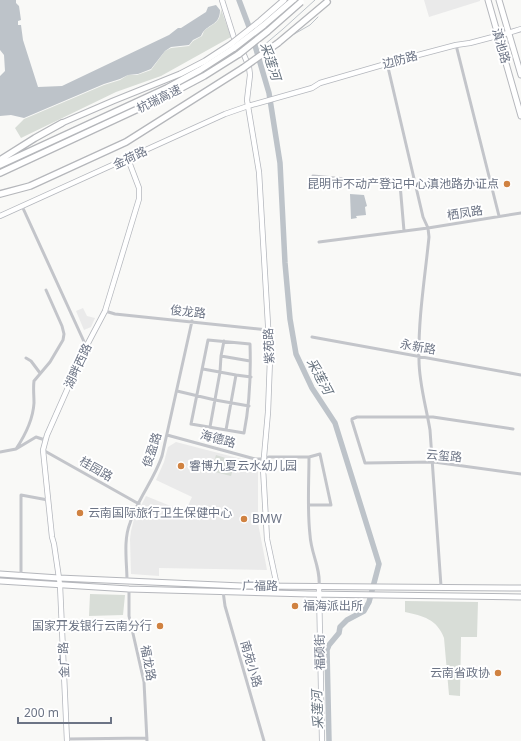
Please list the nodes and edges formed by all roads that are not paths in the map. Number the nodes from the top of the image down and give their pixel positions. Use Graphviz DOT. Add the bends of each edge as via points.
graph roads {
  1 [pos="222,0"];
  2 [pos="284,0"];
  3 [pos="293,0"];
  4 [pos="488,0"];
  5 [pos="499,0"];
  6 [pos="302,1"];
  7 [pos="328,1"];
  8 [pos="521,29"];
  9 [pos="508,33"];
  10 [pos="498,36"];
  11 [pos="234,38"];
  12 [pos="456,45"];
  13 [pos="233,46"];
  14 [pos="241,55"];
  15 [pos="387,63"];
  16 [pos="521,75"];
  17 [pos="260,102"];
  18 [pos="248,106"];
  19 [pos="521,116"];
  20 [pos="62,124"];
  21 [pos="128,159"];
  22 [pos="0,160"];
  23 [pos="0,165"];
  24 [pos="0,173"];
  25 [pos="313,176"];
  26 [pos="0,194"];
  27 [pos="22,206"];
  28 [pos="521,213"];
  29 [pos="0,216"];
  30 [pos="499,216"];
  31 [pos="428,228"];
  32 [pos="404,231"];
  33 [pos="319,242"];
  34 [pos="46,290"];
  35 [pos="106,311"];
  36 [pos="192,321"];
  37 [pos="268,330"];
  38 [pos="312,337"];
  39 [pos="224,341"];
  40 [pos="86,347"];
  41 [pos="221,356"];
  42 [pos="419,356"];
  43 [pos="26,358"];
  44 [pos="250,361"];
  45 [pos="203,369"];
  46 [pos="220,372"];
  47 [pos="40,373"];
  48 [pos="236,375"];
  49 [pos="521,375"];
  50 [pos="251,377"];
  51 [pos="177,391"];
  52 [pos="198,396"];
  53 [pos="215,400"];
  54 [pos="231,404"];
  55 [pos="249,406"];
  56 [pos="428,417"];
  57 [pos="210,427"];
  58 [pos="226,430"];
  59 [pos="513,430"];
  60 [pos="167,435"];
  61 [pos="45,440"];
  62 [pos="16,449"];
  63 [pos="43,450"];
  64 [pos="0,452"];
  65 [pos="309,457"];
  66 [pos="263,458"];
  67 [pos="434,462"];
  68 [pos="521,474"];
  69 [pos="48,500"];
  70 [pos="139,504"];
  71 [pos="309,505"];
  72 [pos="0,574"];
  73 [pos="21,575"];
  74 [pos="59,578"];
  75 [pos="0,581"];
  76 [pos="127,581"];
  77 [pos="60,585"];
  78 [pos="277,586"];
  79 [pos="441,586"];
  80 [pos="319,587"];
  81 [pos="521,588"];
  82 [pos="129,589"];
  83 [pos="223,592"];
  84 [pos="318,594"];
  85 [pos="521,597"];
  86 [pos="147,739"];
  87 [pos="67,740"];
  88 [pos="264,741"];
  89 [pos="322,741"];
  1 -- 11 [label="street"];
  2 -- 13 [label="main road, bridge"];
  3 -- 13 [label="highway, 杭瑞高速, bridge" via="264,25"];
  4 -- 10 [label="main road, 滇池路"];
  5 -- 9 [label="main road, 滇池路"];
  6 -- 14 [label="highway, 杭瑞高速, bridge"];
  7 -- 26 [label="highway, bridge" via="278,43 243,68 126,142 37,183"];
  8 -- 9 [label="street, 边防路"];
  9 -- 10 [label="street, 边防路"];
  9 -- 16 [label="main road, 滇池路"];
  10 -- 12 [label="street, 边防路"];
  10 -- 19 [label="main road, 滇池路"];
  12 -- 15 [label="street, 边防路"];
  12 -- 30 [label="street"];
  13 -- 20 [label="main road" via="180,74"];
  13 -- 23 [label="highway, 杭瑞高速" via="200,70 167,88"];
  14 -- 18 [label="street, 紫苑路" via="249,67 250,74"];
  14 -- 24 [label="highway, 杭瑞高速" via="170,94"];
  15 -- 17 [label="street, 边防路"];
  15 -- 31 [label="street"];
  17 -- 18 [label="street, 金荷路"];
  18 -- 21 [label="street, 金荷路"];
  18 -- 37 [label="street, 紫苑路" via="259,172"];
  20 -- 22 [label="highway"];
  21 -- 27 [label="street, 金荷路"];
  21 -- 35 [label="street, 湖畔西路" via="139,199"];
  25 -- 32 [label="street" via="400,184"];
  27 -- 29 [label="street, 金荷路"];
  27 -- 40 [label="street"];
  28 -- 30 [label="street, 栖凤路"];
  30 -- 31 [label="street, 栖凤路"];
  31 -- 32 [label="street, 栖凤路"];
  31 -- 42 [label="street"];
  32 -- 33 [label="street, 栖凤路"];
  34 -- 47 [label="street" via="64,334 50,362"];
  35 -- 36 [label="street, 俊龙路"];
  35 -- 40 [label="street, 湖畔西路"];
  36 -- 37 [label="street, 俊龙路"];
  36 -- 51 [label="street, 俊盈路"];
  37 -- 66 [label="street, 紫苑路" via="270,385"];
  38 -- 42 [label="street, 永新路"];
  39 -- 41 [label="street"];
  39 -- 44 [label="street" via="250,344"];
  39 -- 45 [label="street" via="208,340"];
  40 -- 61 [label="street, 湖畔西路"];
  41 -- 44 [label="street"];
  41 -- 46 [label="street"];
  42 -- 49 [label="street, 永新路"];
  42 -- 56 [label="street"];
  43 -- 47 [label="street"];
  44 -- 50 [label="street"];
  45 -- 46 [label="street"];
  45 -- 52 [label="street"];
  46 -- 48 [label="street"];
  46 -- 53 [label="street"];
  47 -- 62 [label="street" via="34,380 30,424"];
  48 -- 50 [label="street"];
  48 -- 54 [label="street"];
  50 -- 55 [label="street"];
  51 -- 52 [label="street"];
  51 -- 60 [label="street, 俊盈路"];
  52 -- 53 [label="street"];
  52 -- 57 [label="street" via="191,424"];
  53 -- 54 [label="street"];
  53 -- 57 [label="street"];
  54 -- 55 [label="street"];
  54 -- 58 [label="street"];
  55 -- 58 [label="street" via="244,433"];
  56 -- 59 [label="street"];
  56 -- 67 [label="street"];
  56 -- 67 [label="street, 云玺路" via="352,419 365,462"];
  57 -- 58 [label="street"];
  60 -- 66 [label="street, 海德路" via="255,459"];
  60 -- 70 [label="street, 俊盈路" via="160,463"];
  61 -- 62 [label="street" via="36,437"];
  61 -- 63 [label="street, 湖畔西路"];
  62 -- 64 [label="street"];
  63 -- 69 [label="street, 湖畔西路"];
  63 -- 70 [label="street, 桂园路"];
  65 -- 66 [label="street, 海德路"];
  65 -- 71 [label="street"];
  65 -- 71 [label="street" via="320,454 331,505"];
  66 -- 78 [label="street, 紫苑路" via="267,539"];
  67 -- 68 [label="street, 云玺路"];
  67 -- 79 [label="street"];
  69 -- 73 [label="street" via="21,495"];
  69 -- 74 [label="street, 湖畔西路"];
  70 -- 76 [label="street, 俊盈路" via="127,534"];
  71 -- 80 [label="street" via="310,537 320,574"];
  72 -- 73 [label="main road, 广福路"];
  73 -- 74 [label="main road, 广福路"];
  74 -- 76 [label="main road, 广福路"];
  74 -- 77 [label="street, 金广路"];
  75 -- 77 [label="main road, 广福路"];
  76 -- 78 [label="main road, 广福路"];
  77 -- 82 [label="main road, 广福路"];
  77 -- 87 [label="street, 金广路"];
  78 -- 80 [label="main road, 广福路"];
  79 -- 80 [label="main road, 广福路"];
  79 -- 81 [label="main road, 广福路"];
  80 -- 84 [label="street, 福硕街"];
  82 -- 83 [label="main road, 广福路"];
  82 -- 86 [label="street, 福龙路" via="129,616 144,682"];
  83 -- 84 [label="main road, 广福路"];
  83 -- 88 [label="street, 南苑小路"];
  84 -- 85 [label="main road, 广福路"];
  84 -- 89 [label="street, 福硕街"];
  86 -- 87 [label="street"];
}
